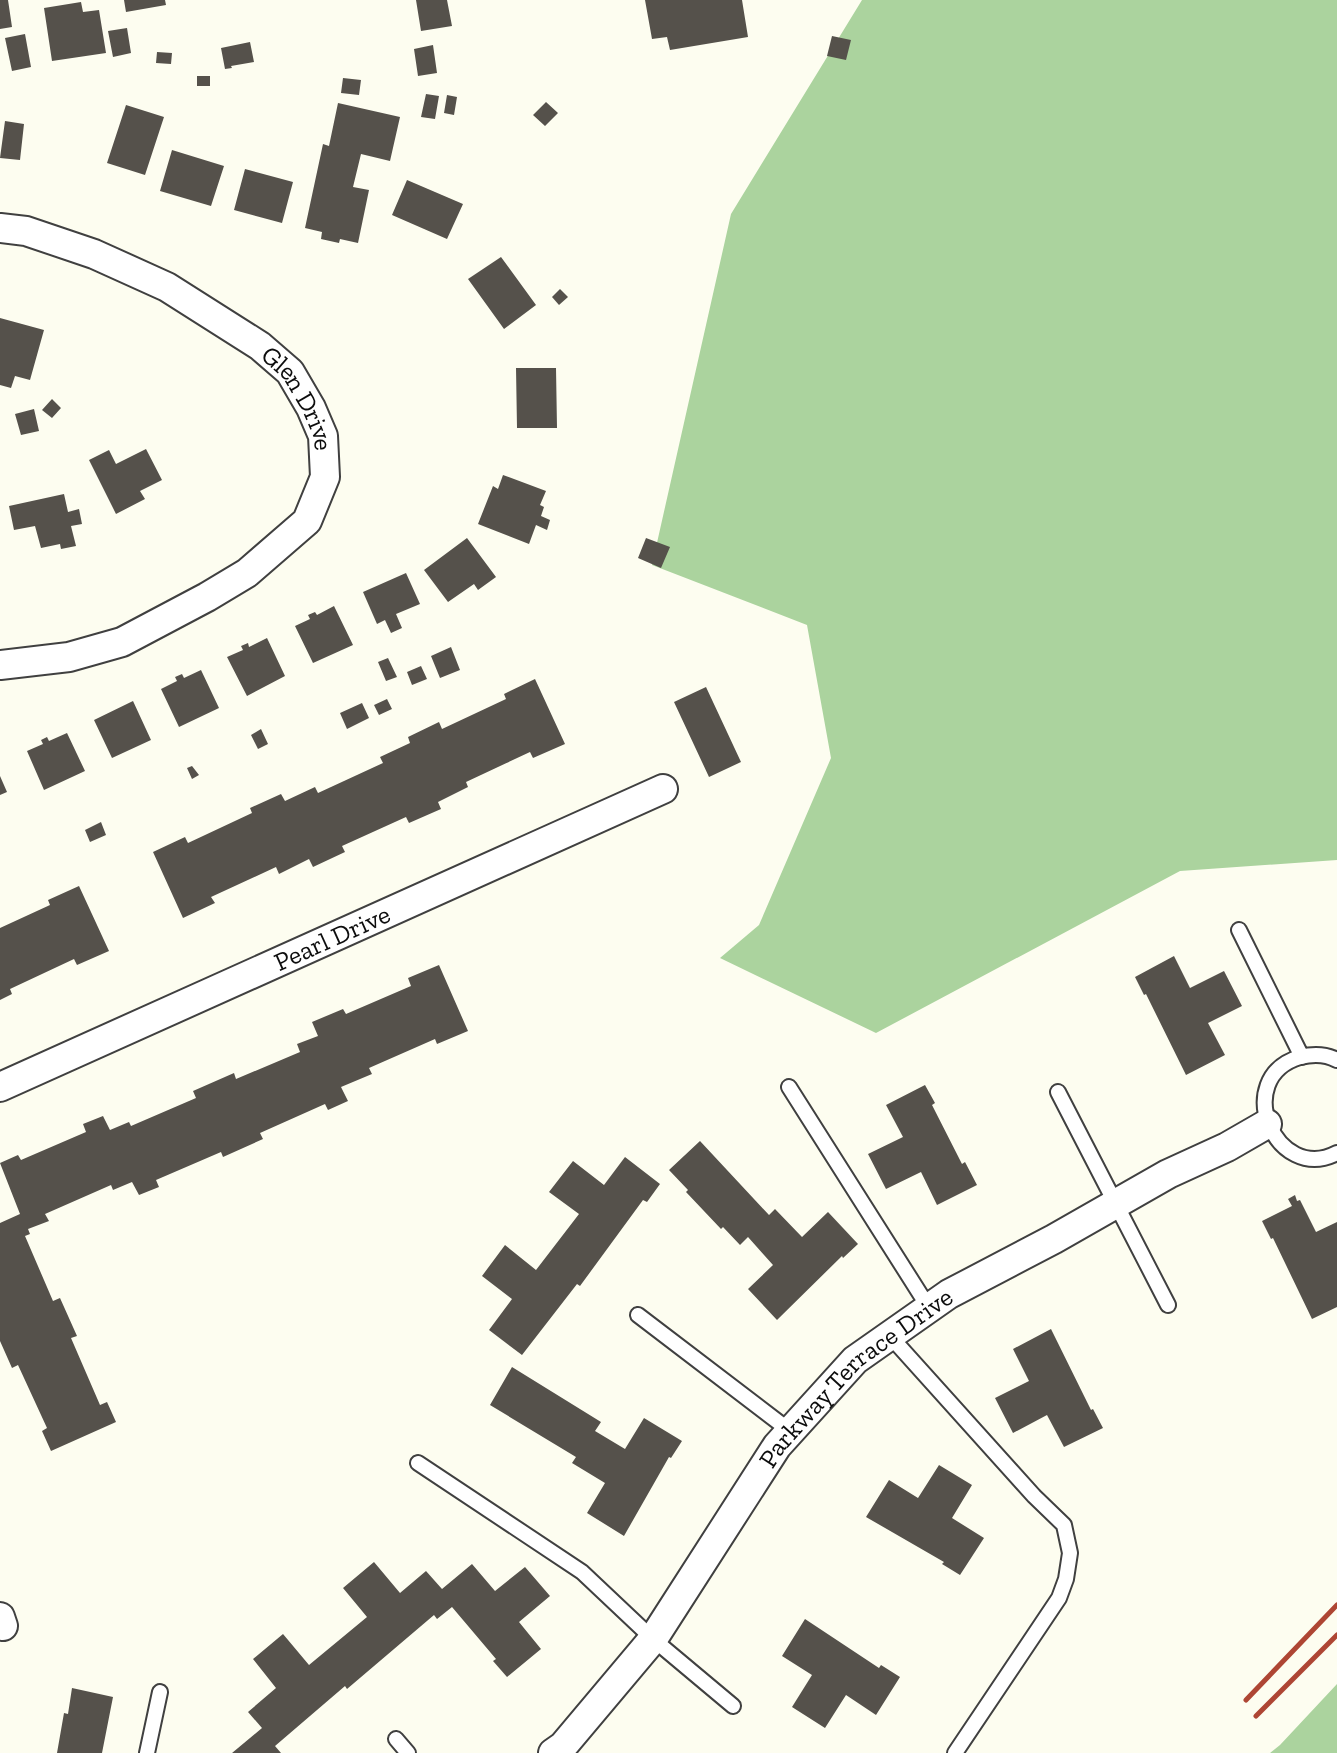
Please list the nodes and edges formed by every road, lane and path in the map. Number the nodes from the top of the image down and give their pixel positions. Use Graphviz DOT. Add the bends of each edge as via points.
graph roads {
  1 [pos="0,228"];
  2 [pos="0,665"];
  3 [pos="663,789"];
  4 [pos="1239,930"];
  5 [pos="1302,1057"];
  6 [pos="1337,1060"];
  7 [pos="0,1087"];
  8 [pos="789,1087"];
  9 [pos="1058,1093"];
  10 [pos="1267,1124"];
  11 [pos="1337,1153"];
  12 [pos="1115,1204"];
  13 [pos="1168,1304"];
  14 [pos="929,1308"];
  15 [pos="638,1315"];
  16 [pos="890,1336"];
  17 [pos="790,1431"];
  18 [pos="418,1462"];
  19 [pos="653,1639"];
  20 [pos="160,1692"];
  21 [pos="733,1706"];
  22 [pos="396,1739"];
  23 [pos="147,1753"];
  24 [pos="408,1753"];
  25 [pos="553,1753"];
  26 [pos="955,1753"];
  1 -- 2 [label="street, Glen Drive" via="26,231 94,254 167,287 260,345 289,372 311,408 323,436 326,477 307,521 247,573 207,597 122,642 69,657"];
  3 -- 7 [label="street, Pearl Drive"];
  4 -- 5 [label="lane"];
  5 -- 6 [label="lane" via="1311,1054"];
  5 -- 10 [label="lane" via="1274,1074 1264,1094"];
  8 -- 14 [label="lane"];
  9 -- 12 [label="lane"];
  10 -- 11 [label="lane" via="1288,1150 1308,1158"];
  10 -- 12 [label="street, Parkway Terrace Drive"];
  12 -- 13 [label="lane"];
  12 -- 14 [label="street, Parkway Terrace Drive"];
  14 -- 16 [label="street, Parkway Terrace Drive"];
  15 -- 17 [label="lane"];
  16 -- 17 [label="street, Parkway Terrace Drive" via="855,1360"];
  16 -- 26 [label="lane" via="1064,1525 1070,1553 1059,1598"];
  17 -- 19 [label="street, Parkway Terrace Drive"];
  18 -- 19 [label="lane" via="582,1572"];
  19 -- 21 [label="lane"];
  19 -- 25 [label="street, Parkway Terrace Drive"];
  20 -- 23 [label="lane"];
  22 -- 24 [label="lane"];
}
